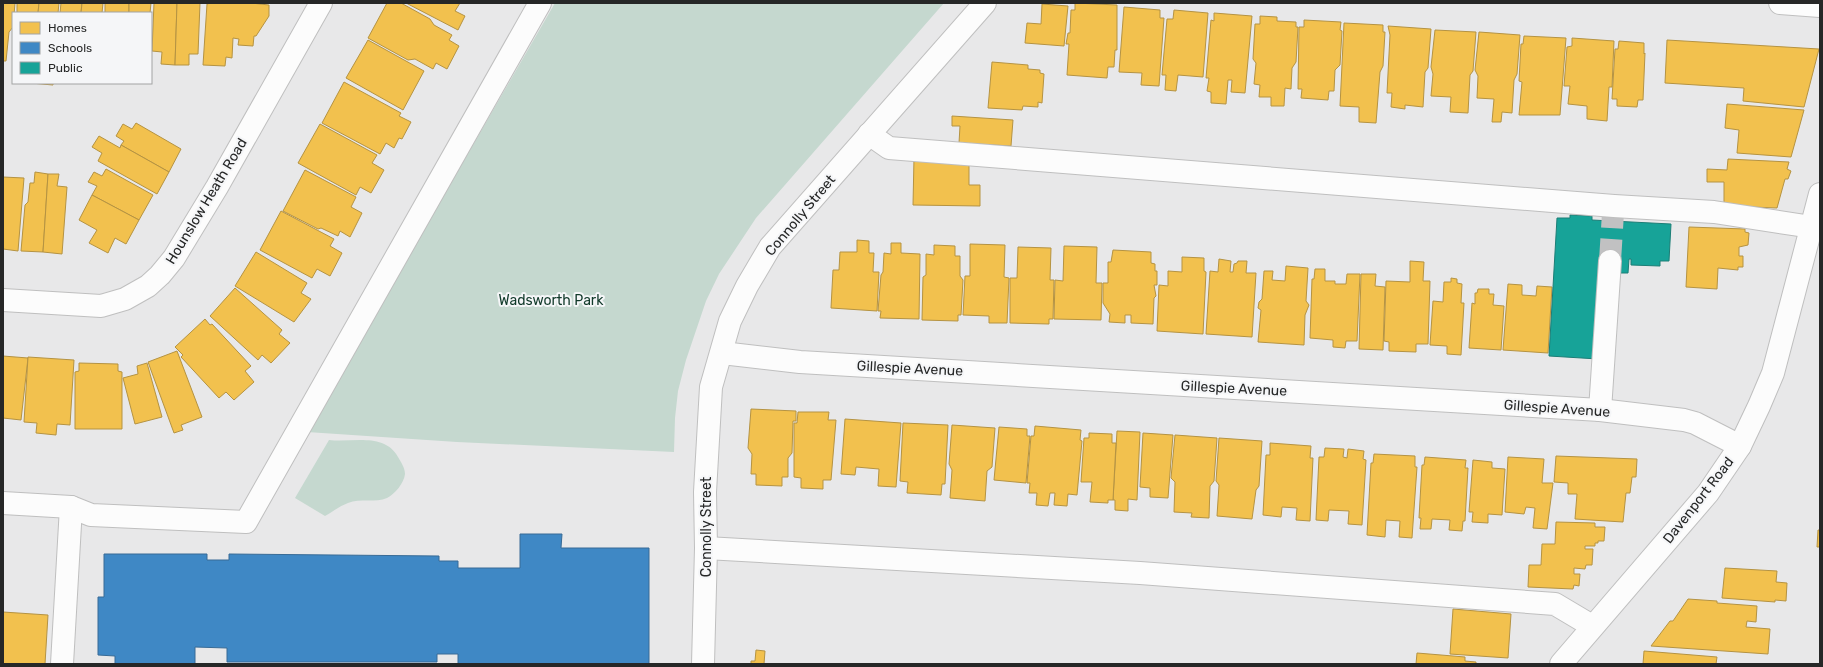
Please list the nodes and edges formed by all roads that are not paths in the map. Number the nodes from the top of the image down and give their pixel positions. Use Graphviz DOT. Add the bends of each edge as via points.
graph roads {
  1 [pos="321,3"];
  2 [pos="540,3"];
  3 [pos="984,3"];
  4 [pos="1780,3"];
  5 [pos="1820,6"];
  6 [pos="869,134"];
  7 [pos="1820,194"];
  8 [pos="1812,227"];
  9 [pos="1610,261"];
  10 [pos="3,300"];
  11 [pos="722,352"];
  12 [pos="1600,410"];
  13 [pos="1740,446"];
  14 [pos="3,503"];
  15 [pos="71,507"];
  16 [pos="706,548"];
  17 [pos="1592,626"];
  18 [pos="62,664"];
  19 [pos="703,664"];
  20 [pos="1561,664"];
  1 -- 10 [label="street, Hounslow Heath Road" via="217,187 174,258 160,275 148,286 125,299 100,306"];
  2 -- 15 [label="street" via="246,522 91,515"];
  3 -- 6 [label="street, Connolly Street"];
  4 -- 5 [label="street"];
  6 -- 8 [label="street" via="889,148 1614,209 1714,212"];
  6 -- 11 [label="street, Connolly Street" via="770,247 730,321"];
  7 -- 8 [label="street, Davenport Road"];
  8 -- 13 [label="street, Davenport Road" via="1773,373"];
  9 -- 12 [label="street"];
  11 -- 12 [label="street, Gillespie Avenue" via="800,362"];
  11 -- 16 [label="street, Connolly Street" via="711,387 705,492"];
  12 -- 13 [label="street, Gillespie Avenue" via="1684,420"];
  13 -- 17 [label="street, Davenport Road" via="1708,493"];
  14 -- 15 [label="street"];
  15 -- 18 [label="street"];
  16 -- 17 [label="street" via="1148,574 1555,604"];
  16 -- 19 [label="street, Connolly Street"];
  17 -- 20 [label="street, Davenport Road"];
}
